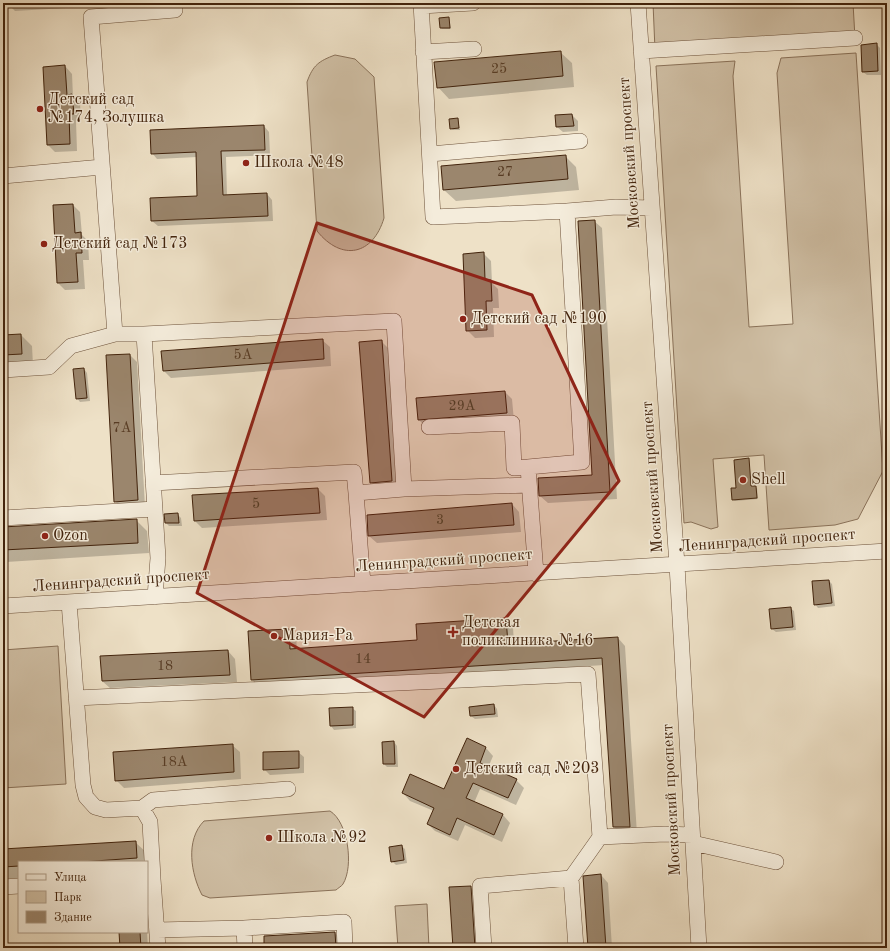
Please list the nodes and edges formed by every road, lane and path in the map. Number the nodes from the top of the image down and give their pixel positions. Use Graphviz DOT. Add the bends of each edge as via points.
graph roads {
  1 [pos="175,3"];
  2 [pos="638,3"];
  3 [pos="473,4"];
  4 [pos="421,5"];
  5 [pos="855,38"];
  6 [pos="474,49"];
  7 [pos="641,51"];
  8 [pos="423,52"];
  9 [pos="580,141"];
  10 [pos="430,154"];
  11 [pos="102,167"];
  12 [pos="3,176"];
  13 [pos="651,208"];
  14 [pos="567,211"];
  15 [pos="115,334"];
  16 [pos="144,334"];
  17 [pos="3,370"];
  18 [pos="429,427"];
  19 [pos="528,467"];
  20 [pos="154,483"];
  21 [pos="529,485"];
  22 [pos="404,489"];
  23 [pos="356,493"];
  24 [pos="154,509"];
  25 [pos="3,518"];
  26 [pos="887,550"];
  27 [pos="677,565"];
  28 [pos="536,574"];
  29 [pos="363,584"];
  30 [pos="155,597"];
  31 [pos="69,602"];
  32 [pos="3,606"];
  33 [pos="76,698"];
  34 [pos="288,790"];
  35 [pos="142,808"];
  36 [pos="600,837"];
  37 [pos="692,839"];
  38 [pos="776,862"];
  39 [pos="571,878"];
  40 [pos="150,879"];
  41 [pos="18,886"];
  42 [pos="3,887"];
  43 [pos="244,928"];
  44 [pos="157,930"];
  45 [pos="158,948"];
  46 [pos="245,948"];
  47 [pos="345,948"];
  48 [pos="484,948"];
  49 [pos="576,948"];
  50 [pos="699,948"];
  1 -- 11 [label="street" via="175,10 91,17"];
  2 -- 7 [label="street, Московский проспект"];
  3 -- 4 [label="street"];
  4 -- 8 [label="street"];
  5 -- 7 [label="street"];
  6 -- 8 [label="street"];
  7 -- 13 [label="street, Московский проспект"];
  8 -- 10 [label="street"];
  9 -- 10 [label="street"];
  10 -- 14 [label="street" via="433,217"];
  11 -- 12 [label="street"];
  11 -- 15 [label="street"];
  13 -- 14 [label="street" via="616,207"];
  13 -- 27 [label="street, Московский проспект"];
  14 -- 19 [label="street" via="582,462"];
  15 -- 16 [label="street"];
  15 -- 17 [label="street" via="71,346 49,367"];
  16 -- 20 [label="street"];
  16 -- 22 [label="street" via="394,321"];
  18 -- 19 [label="street" via="512,423 514,468"];
  19 -- 21 [label="street"];
  20 -- 23 [label="street" via="354,472"];
  20 -- 24 [label="street"];
  21 -- 22 [label="street"];
  21 -- 28 [label="street"];
  22 -- 23 [label="street"];
  23 -- 29 [label="street"];
  24 -- 25 [label="street"];
  24 -- 30 [label="street" via="158,558"];
  26 -- 27 [label="street, Ленинградский проспект"];
  27 -- 28 [label="street, Ленинградский проспект"];
  27 -- 37 [label="street, Московский проспект"];
  28 -- 29 [label="street, Ленинградский проспект"];
  29 -- 30 [label="street, Ленинградский проспект"];
  30 -- 31 [label="street, Ленинградский проспект"];
  31 -- 32 [label="street, Ленинградский проспект"];
  31 -- 33 [label="street"];
  33 -- 35 [label="street" via="86,797 95,807 106,810"];
  33 -- 36 [label="street" via="588,674"];
  34 -- 35 [label="street" via="153,800"];
  35 -- 40 [label="street" via="150,822"];
  36 -- 37 [label="street" via="665,834"];
  36 -- 39 [label="street"];
  37 -- 38 [label="street"];
  37 -- 50 [label="street, Московский проспект"];
  39 -- 48 [label="street" via="480,886"];
  39 -- 49 [label="street"];
  40 -- 44 [label="street"];
  41 -- 42 [label="street"];
  43 -- 44 [label="street"];
  43 -- 46 [label="street"];
  43 -- 47 [label="street" via="344,922"];
  44 -- 45 [label="street"];
}
